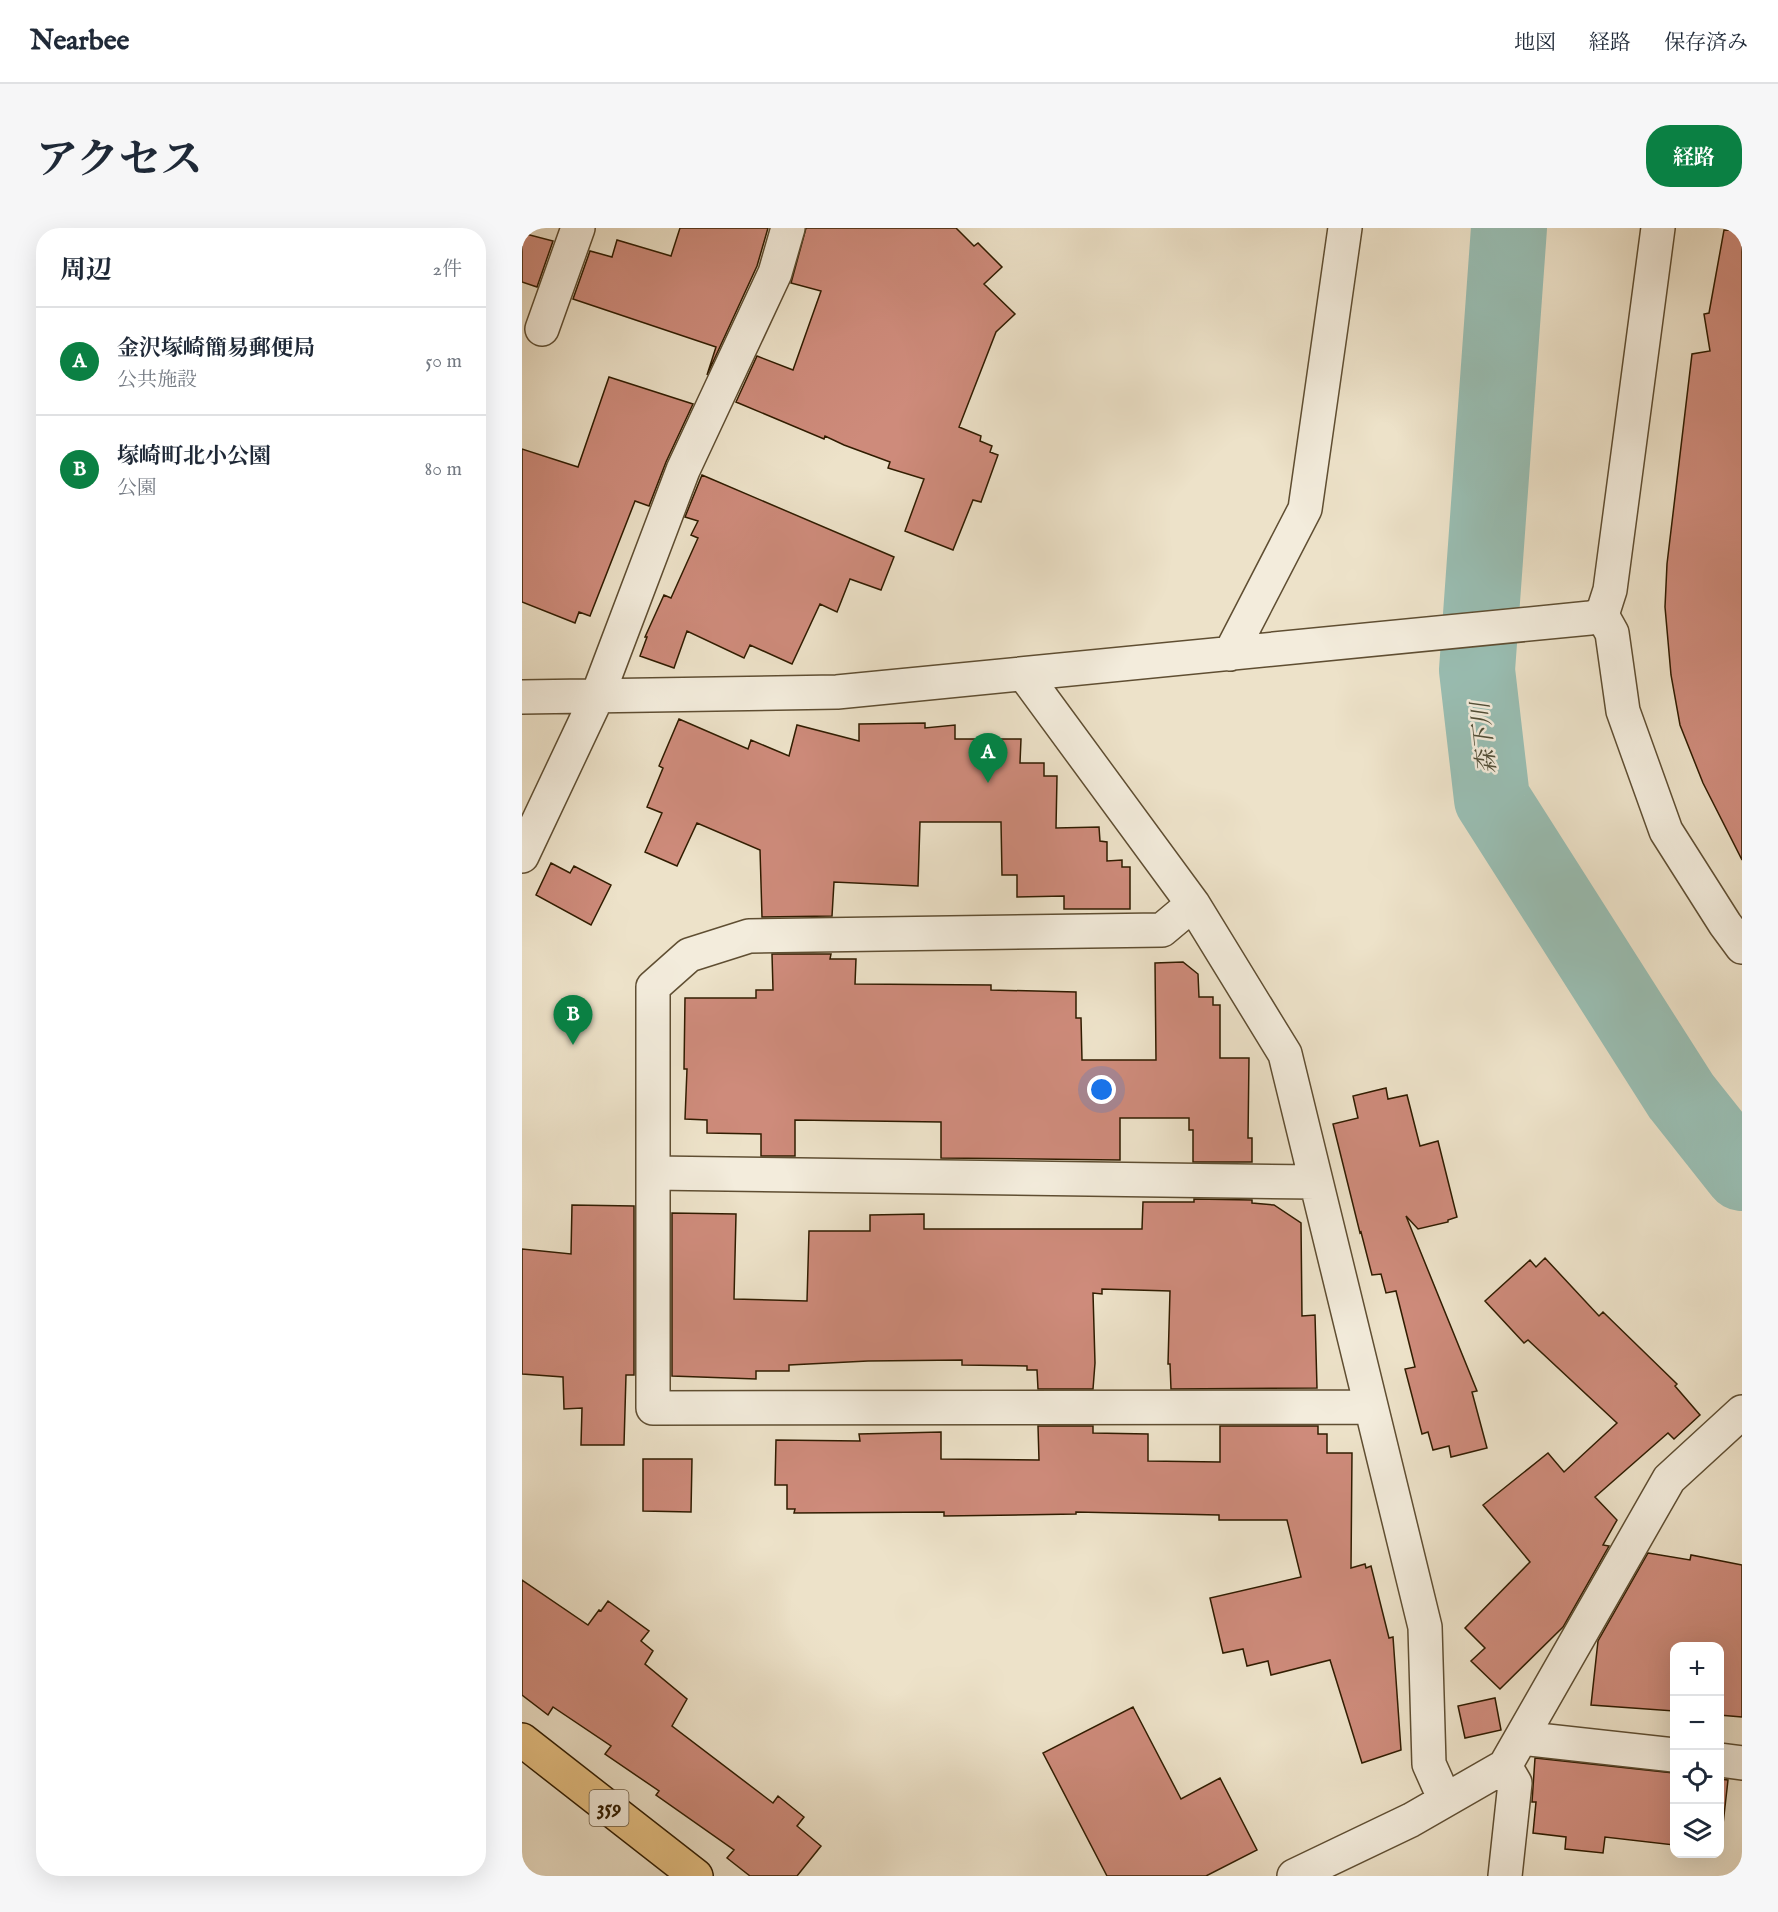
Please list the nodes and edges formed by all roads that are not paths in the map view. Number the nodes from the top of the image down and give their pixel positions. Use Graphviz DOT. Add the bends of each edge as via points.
graph roads {
  1 [pos="578,228"];
  2 [pos="788,228"];
  3 [pos="1345,228"];
  4 [pos="1658,228"];
  5 [pos="542,329"];
  6 [pos="1596,616"];
  7 [pos="1230,654"];
  8 [pos="1024,674"];
  9 [pos="522,697"];
  10 [pos="597,697"];
  11 [pos="522,856"];
  12 [pos="1193,904"];
  13 [pos="1742,947"];
  14 [pos="653,1173"];
  15 [pos="1316,1182"];
  16 [pos="1371,1407"];
  17 [pos="1742,1412"];
  18 [pos="1521,1738"];
  19 [pos="522,1740"];
  20 [pos="1670,1755"];
  21 [pos="1724,1761"];
  22 [pos="1742,1763"];
  23 [pos="1505,1766"];
  24 [pos="1444,1800"];
  25 [pos="696,1876"];
  26 [pos="1294,1876"];
  27 [pos="1505,1876"];
  1 -- 5 [label="street"];
  2 -- 10 [label="street" via="775,273 683,470"];
  3 -- 7 [label="street" via="1305,509"];
  4 -- 6 [label="street" via="1610,590"];
  6 -- 7 [label="street"];
  6 -- 13 [label="street" via="1612,633 1623,711 1666,831"];
  7 -- 8 [label="street"];
  8 -- 10 [label="street" via="837,692"];
  8 -- 12 [label="street"];
  9 -- 10 [label="street"];
  10 -- 11 [label="street"];
  12 -- 14 [label="street" via="1162,930 749,936 689,955 653,987"];
  12 -- 15 [label="street" via="1285,1054"];
  14 -- 15 [label="street"];
  14 -- 16 [label="street" via="653,1408"];
  15 -- 16 [label="street"];
  16 -- 24 [label="street" via="1425,1627 1430,1764"];
  17 -- 18 [label="street" via="1669,1479"];
  18 -- 20 [label="street"];
  18 -- 23 [label="street"];
  19 -- 25 [label="highway, 359"];
  21 -- 22 [label="street"];
  23 -- 24 [label="street"];
  23 -- 27 [label="street" via="1515,1783"];
  24 -- 26 [label="street"];
}
